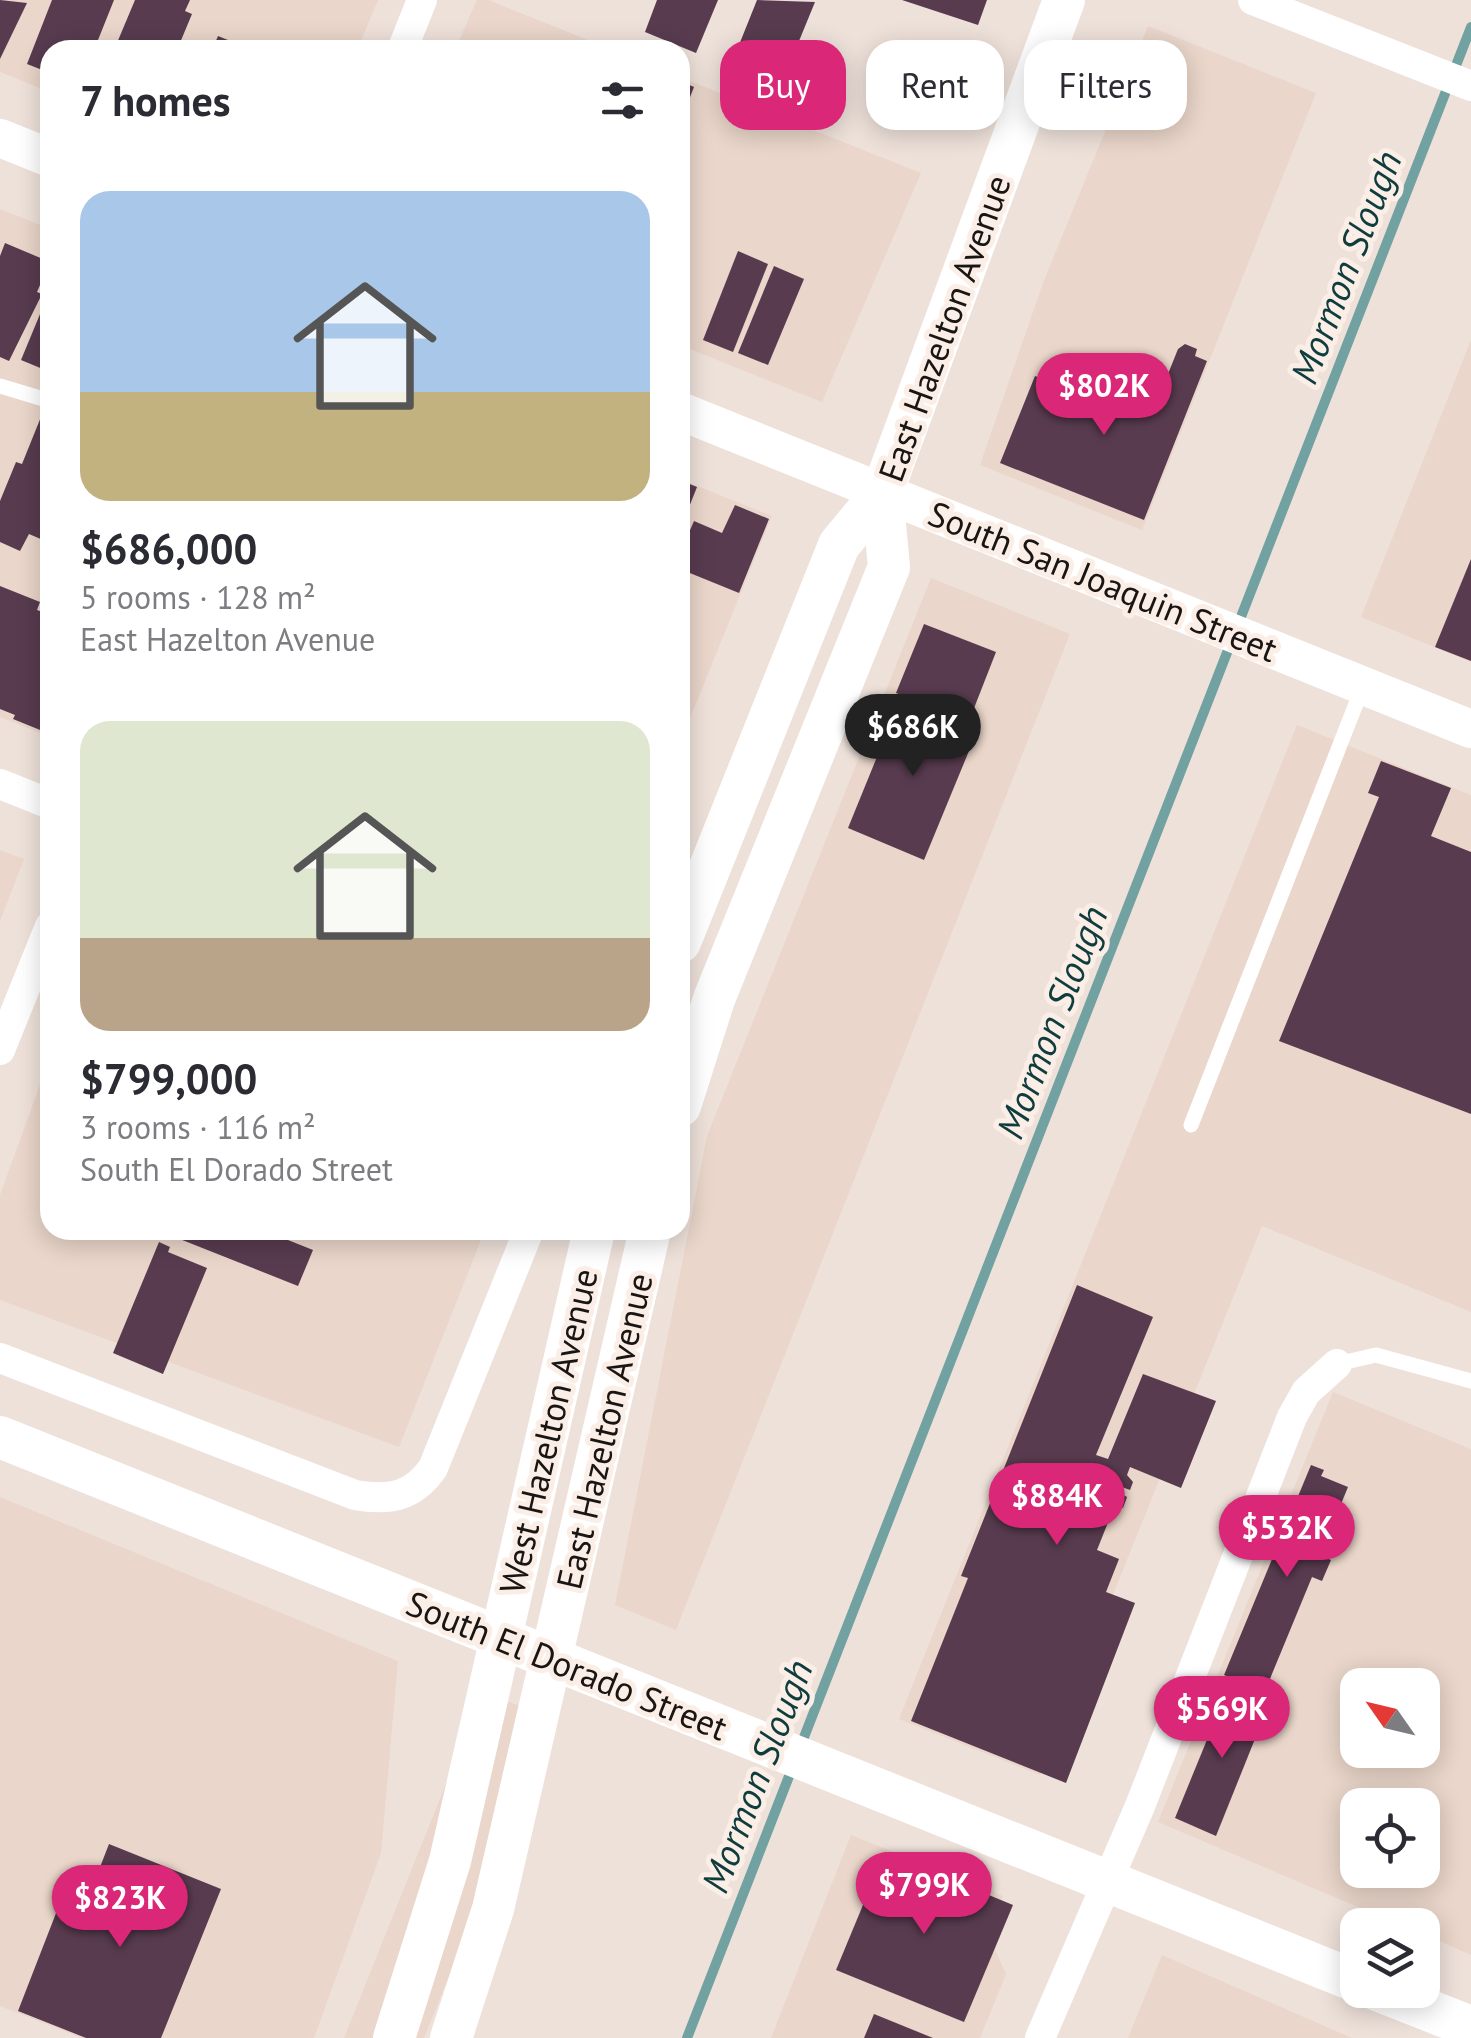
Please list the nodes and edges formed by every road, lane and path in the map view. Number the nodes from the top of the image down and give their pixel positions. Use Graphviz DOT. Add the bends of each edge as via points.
graph roads {
  1 [pos="422,0"];
  2 [pos="1064,0"];
  3 [pos="1253,0"];
  4 [pos="406,40"];
  5 [pos="1471,86"];
  6 [pos="0,138"];
  7 [pos="40,154"];
  8 [pos="0,386"];
  9 [pos="40,398"];
  10 [pos="690,416"];
  11 [pos="882,493"];
  12 [pos="1363,686"];
  13 [pos="1471,729"];
  14 [pos="0,784"];
  15 [pos="40,800"];
  16 [pos="690,912"];
  17 [pos="40,951"];
  18 [pos="0,1050"];
  19 [pos="690,1075"];
  20 [pos="1191,1124"];
  21 [pos="525,1240"];
  22 [pos="592,1240"];
  23 [pos="648,1240"];
  24 [pos="0,1358"];
  25 [pos="1337,1364"];
  26 [pos="1471,1382"];
  27 [pos="0,1436"];
  28 [pos="1340,1975"];
  29 [pos="1422,2008"];
  30 [pos="1471,2028"];
  31 [pos="394,2038"];
  32 [pos="451,2038"];
  33 [pos="1040,2038"];
  1 -- 4 [label="street"];
  2 -- 11 [label="main road, East Hazelton Avenue"];
  3 -- 5 [label="street"];
  6 -- 7 [label="street"];
  8 -- 9 [label="lane"];
  10 -- 11 [label="street, South San Joaquin Street"];
  11 -- 12 [label="street, South San Joaquin Street"];
  11 -- 16 [label="main road" via="840,545"];
  11 -- 19 [label="main road, East Hazelton Avenue" via="890,567 714,999"];
  12 -- 13 [label="street, South San Joaquin Street"];
  12 -- 20 [label="lane"];
  14 -- 15 [label="street"];
  17 -- 18 [label="street"];
  21 -- 24 [label="street" via="433,1468 421,1486 380,1499"];
  22 -- 31 [label="main road, West Hazelton Avenue" via="450,1861"];
  23 -- 32 [label="main road, East Hazelton Avenue" via="493,1908"];
  25 -- 26 [label="lane" via="1376,1356"];
  25 -- 33 [label="street" via="1306,1392 1292,1418 1140,1806"];
  27 -- 28 [label="main road, South El Dorado Street"];
  29 -- 30 [label="main road"];
}
